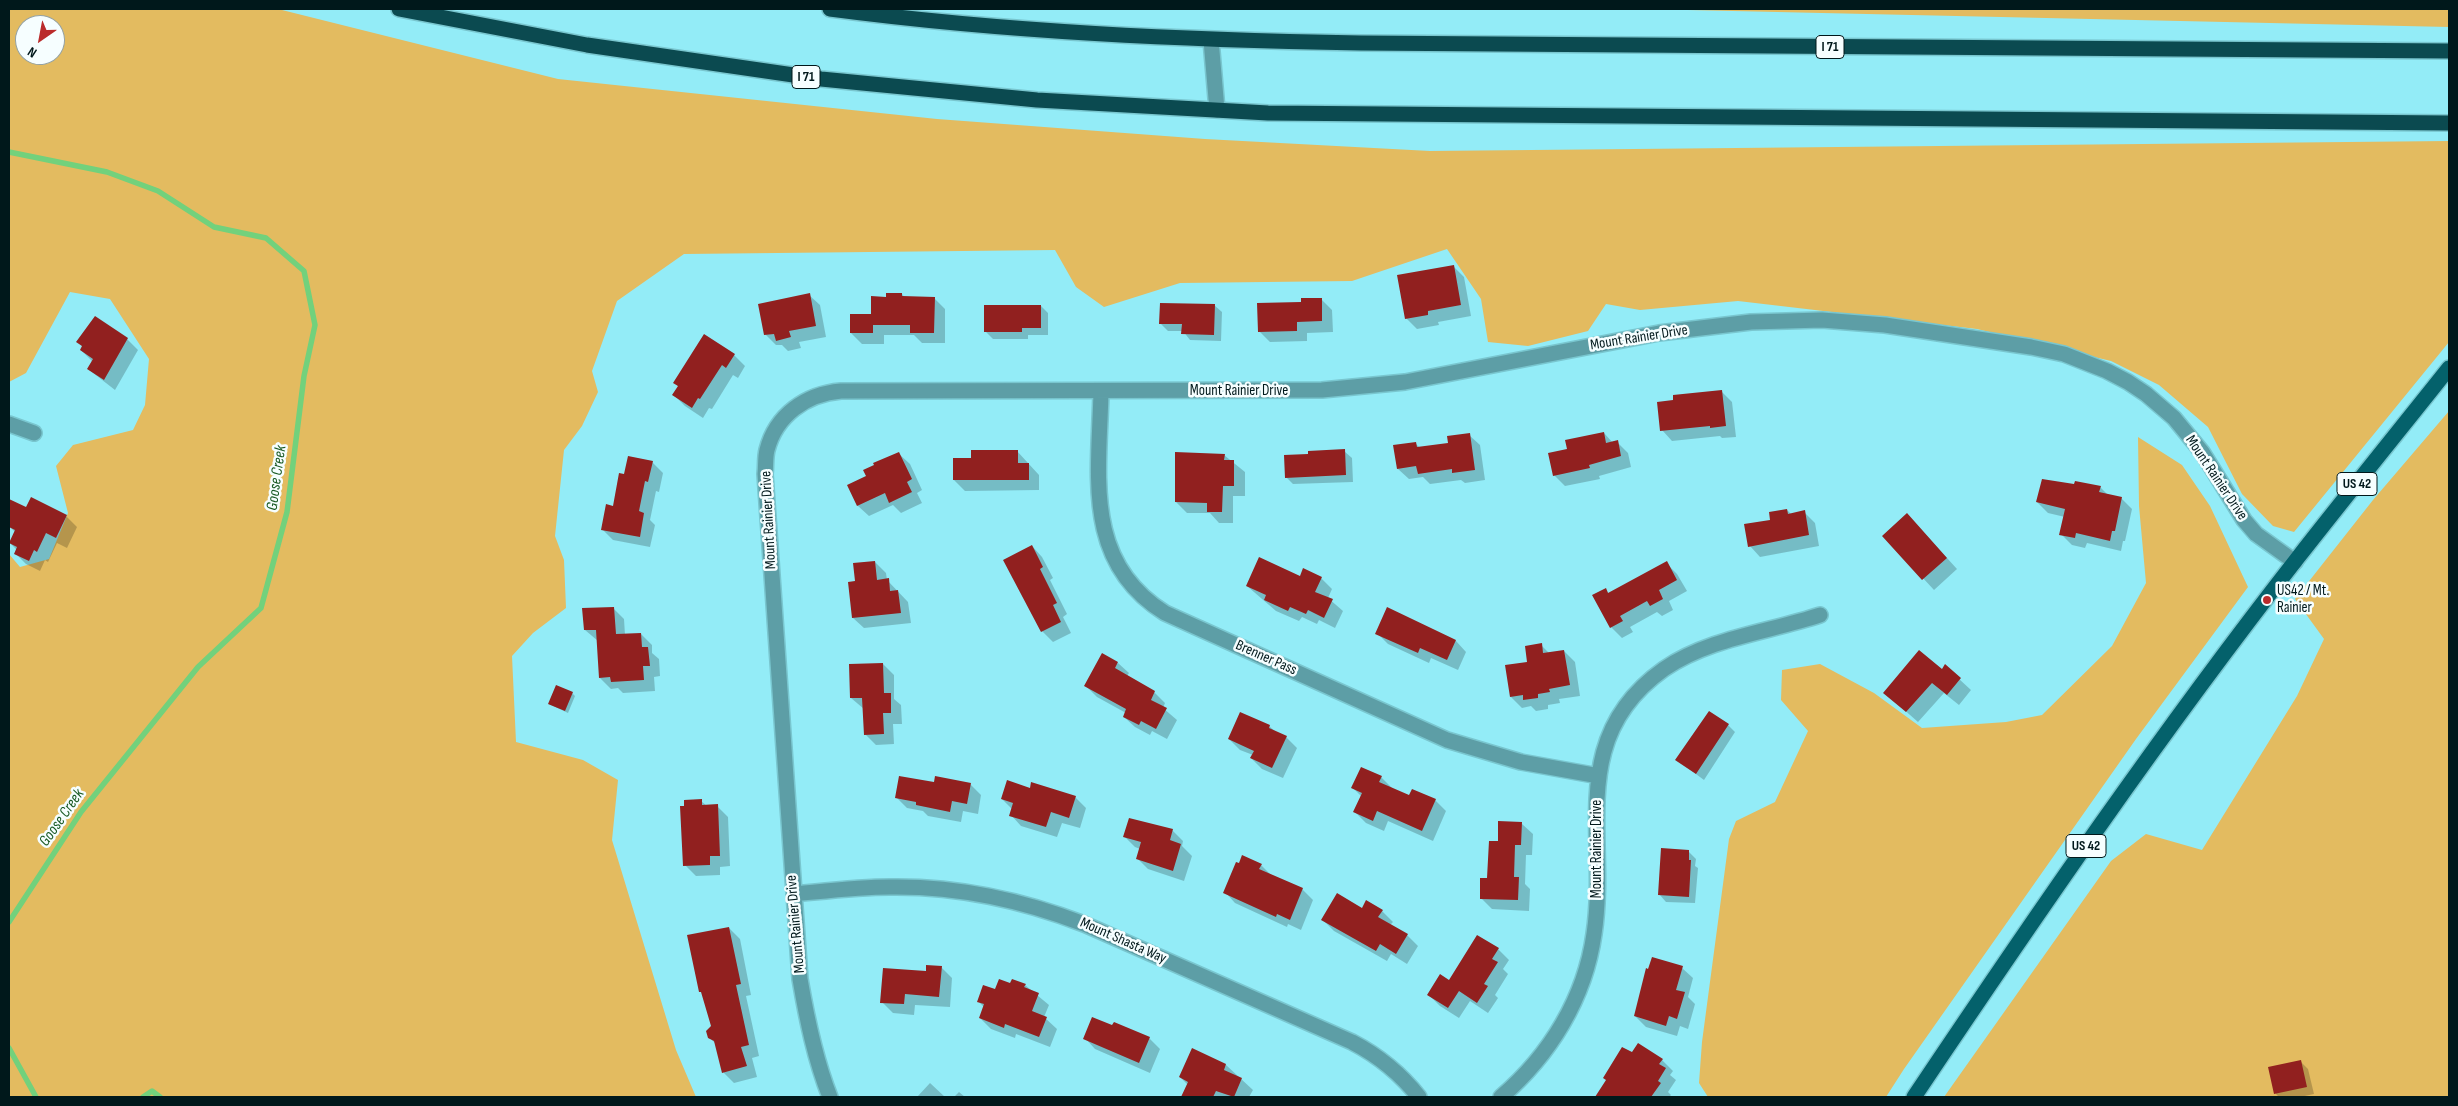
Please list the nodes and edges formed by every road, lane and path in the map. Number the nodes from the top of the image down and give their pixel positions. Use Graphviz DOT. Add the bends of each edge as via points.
graph roads {
  1 [pos="399,9"];
  2 [pos="830,9"];
  3 [pos="1211,40"];
  4 [pos="2449,51"];
  5 [pos="1217,110"];
  6 [pos="2449,123"];
  7 [pos="2449,368"];
  8 [pos="1101,392"];
  9 [pos="9,424"];
  10 [pos="34,433"];
  11 [pos="2295,562"];
  12 [pos="1820,615"];
  13 [pos="1599,776"];
  14 [pos="794,894"];
  15 [pos="830,1097"];
  16 [pos="1418,1097"];
  17 [pos="1501,1097"];
  18 [pos="1914,1097"];
  1 -- 5 [label="highway, I 71" via="558,40 821,80 1036,100"];
  2 -- 3 [label="highway, I 71" via="1056,31"];
  3 -- 4 [label="highway, I 71" via="1360,44"];
  3 -- 5 [label="street"];
  5 -- 6 [label="highway, I 71" via="1395,115"];
  7 -- 11 [label="main road, US 42"];
  8 -- 11 [label="street, Mount Rainier Drive" via="1322,390 1396,383 1457,374 1659,333 1751,322 1822,320 1931,331 2064,354 2128,382 2174,418 2202,452 2256,534"];
  8 -- 13 [label="street, Brenner Pass" via="1099,498 1103,530 1122,574 1153,606 1446,740 1521,762"];
  8 -- 14 [label="street, Mount Rainier Drive" via="828,392 806,399 788,413 776,429 767,451 765,474"];
  9 -- 10 [label="street"];
  11 -- 18 [label="main road, US 42" via="2110,812"];
  12 -- 13 [label="street, Mount Rainier Drive" via="1725,642 1692,654 1664,670 1630,700 1605,745"];
  13 -- 17 [label="street, Mount Rainier Drive" via="1595,804 1597,897 1587,969 1571,1008 1546,1051"];
  14 -- 15 [label="street, Mount Rainier Drive" via="804,1006 818,1066"];
  14 -- 16 [label="street, Mount Shasta Way" via="892,887 950,890 996,896 1042,908 1352,1042 1398,1073"];
}
